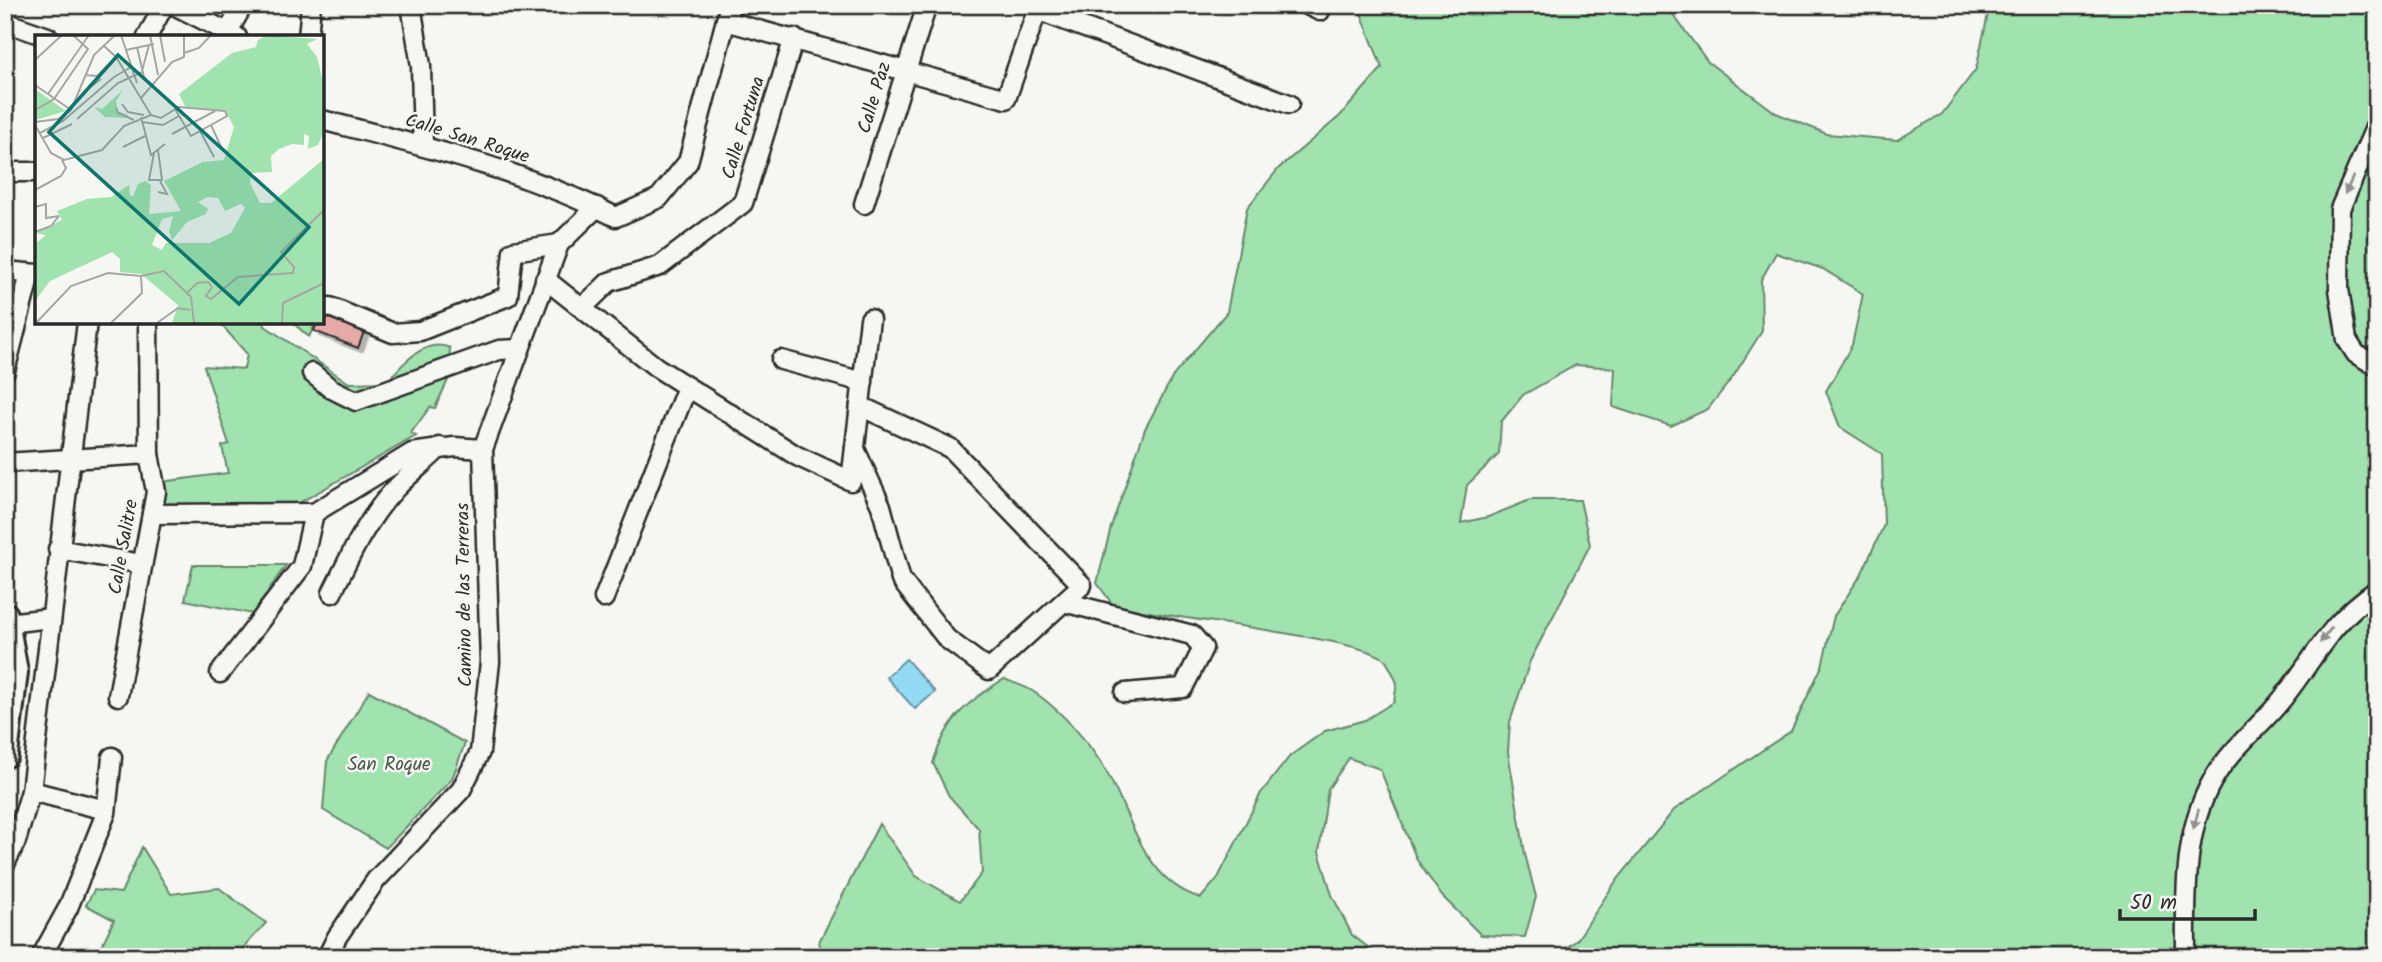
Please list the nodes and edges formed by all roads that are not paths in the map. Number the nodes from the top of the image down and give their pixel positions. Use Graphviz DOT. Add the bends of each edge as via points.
graph roads {
  1 [pos="164,5"];
  2 [pos="174,5"];
  3 [pos="243,5"];
  4 [pos="311,5"];
  5 [pos="411,5"];
  6 [pos="927,5"];
  7 [pos="1038,8"];
  8 [pos="728,13"];
  9 [pos="5,22"];
  10 [pos="42,35"];
  11 [pos="148,35"];
  12 [pos="230,35"];
  13 [pos="308,35"];
  14 [pos="793,38"];
  15 [pos="905,70"];
  16 [pos="1289,104"];
  17 [pos="324,121"];
  18 [pos="2377,123"];
  19 [pos="423,146"];
  20 [pos="5,172"];
  21 [pos="35,173"];
  22 [pos="864,204"];
  23 [pos="597,207"];
  24 [pos="559,244"];
  25 [pos="5,271"];
  26 [pos="33,274"];
  27 [pos="545,279"];
  28 [pos="330,307"];
  29 [pos="582,308"];
  30 [pos="870,319"];
  31 [pos="87,324"];
  32 [pos="148,324"];
  33 [pos="519,349"];
  34 [pos="781,360"];
  35 [pos="2377,366"];
  36 [pos="5,371"];
  37 [pos="312,373"];
  38 [pos="863,382"];
  39 [pos="687,387"];
  40 [pos="860,406"];
  41 [pos="440,447"];
  42 [pos="483,449"];
  43 [pos="855,449"];
  44 [pos="149,454"];
  45 [pos="69,458"];
  46 [pos="5,463"];
  47 [pos="313,513"];
  48 [pos="152,514"];
  49 [pos="58,550"];
  50 [pos="142,564"];
  51 [pos="2377,590"];
  52 [pos="332,593"];
  53 [pos="604,598"];
  54 [pos="1063,602"];
  55 [pos="51,618"];
  56 [pos="6,619"];
  57 [pos="10,673"];
  58 [pos="220,673"];
  59 [pos="1125,693"];
  60 [pos="118,696"];
  61 [pos="5,755"];
  62 [pos="112,757"];
  63 [pos="31,791"];
  64 [pos="106,810"];
  65 [pos="11,843"];
  66 [pos="5,864"];
  67 [pos="41,957"];
  68 [pos="327,957"];
  69 [pos="2186,957"];
  1 -- 11 [label="street"];
  2 -- 12 [label="street"];
  3 -- 12 [label="street"];
  4 -- 13 [label="street"];
  5 -- 19 [label="street" via="421,66"];
  6 -- 15 [label="street, Calle Paz"];
  7 -- 15 [label="street" via="1006,99"];
  7 -- 16 [label="street"];
  8 -- 14 [label="street"];
  8 -- 23 [label="street, Calle San Roque" via="688,162 659,198 615,217"];
  9 -- 10 [label="street"];
  14 -- 15 [label="street"];
  14 -- 29 [label="street, Calle Fortuna" via="744,204 660,266 609,282"];
  15 -- 22 [label="street, Calle Paz"];
  17 -- 19 [label="street, Calle San Roque"];
  18 -- 35 [label="street, one-way" via="2340,209 2339,277 2347,340 2356,354"];
  19 -- 23 [label="street, Calle San Roque" via="560,189"];
  20 -- 21 [label="street"];
  23 -- 24 [label="street, Camino de las Terreras"];
  24 -- 27 [label="street, Camino de las Terreras"];
  24 -- 28 [label="street" via="513,251 508,296 419,331 393,334"];
  25 -- 26 [label="street"];
  26 -- 36 [label="street"];
  27 -- 29 [label="street"];
  27 -- 33 [label="street, Camino de las Terreras"];
  29 -- 39 [label="street"];
  30 -- 38 [label="street"];
  31 -- 45 [label="street"];
  32 -- 44 [label="street, Calle Salitre"];
  33 -- 37 [label="street" via="499,349 356,401"];
  33 -- 42 [label="street, Camino de las Terreras"];
  34 -- 38 [label="street"];
  38 -- 40 [label="street"];
  39 -- 43 [label="street" via="797,457 851,481"];
  39 -- 53 [label="street"];
  40 -- 43 [label="street"];
  40 -- 54 [label="street" via="950,448 1082,585"];
  41 -- 42 [label="street"];
  41 -- 47 [label="street" via="412,453"];
  41 -- 52 [label="street" via="374,516"];
  42 -- 68 [label="street, Camino de las Terreras" via="489,662 480,752 461,790 376,880"];
  43 -- 54 [label="street" via="881,506 901,580 947,639 989,670"];
  44 -- 45 [label="street"];
  44 -- 48 [label="street, Calle Salitre" via="156,492"];
  45 -- 46 [label="street"];
  45 -- 49 [label="street"];
  47 -- 48 [label="street"];
  47 -- 58 [label="street" via="302,566"];
  48 -- 50 [label="street, Calle Salitre"];
  49 -- 50 [label="street"];
  49 -- 55 [label="street"];
  50 -- 60 [label="street, Calle Salitre"];
  51 -- 69 [label="street, one-way" via="2334,625 2283,698 2207,788 2193,830 2188,865"];
  54 -- 59 [label="street" via="1192,635 1203,648 1183,688"];
  55 -- 56 [label="street"];
  55 -- 63 [label="street"];
  56 -- 57 [label="main road"];
  57 -- 61 [label="main road"];
  62 -- 64 [label="street"];
  63 -- 64 [label="street"];
  63 -- 65 [label="street"];
  64 -- 67 [label="street" via="68,908"];
  65 -- 66 [label="street"];
}
